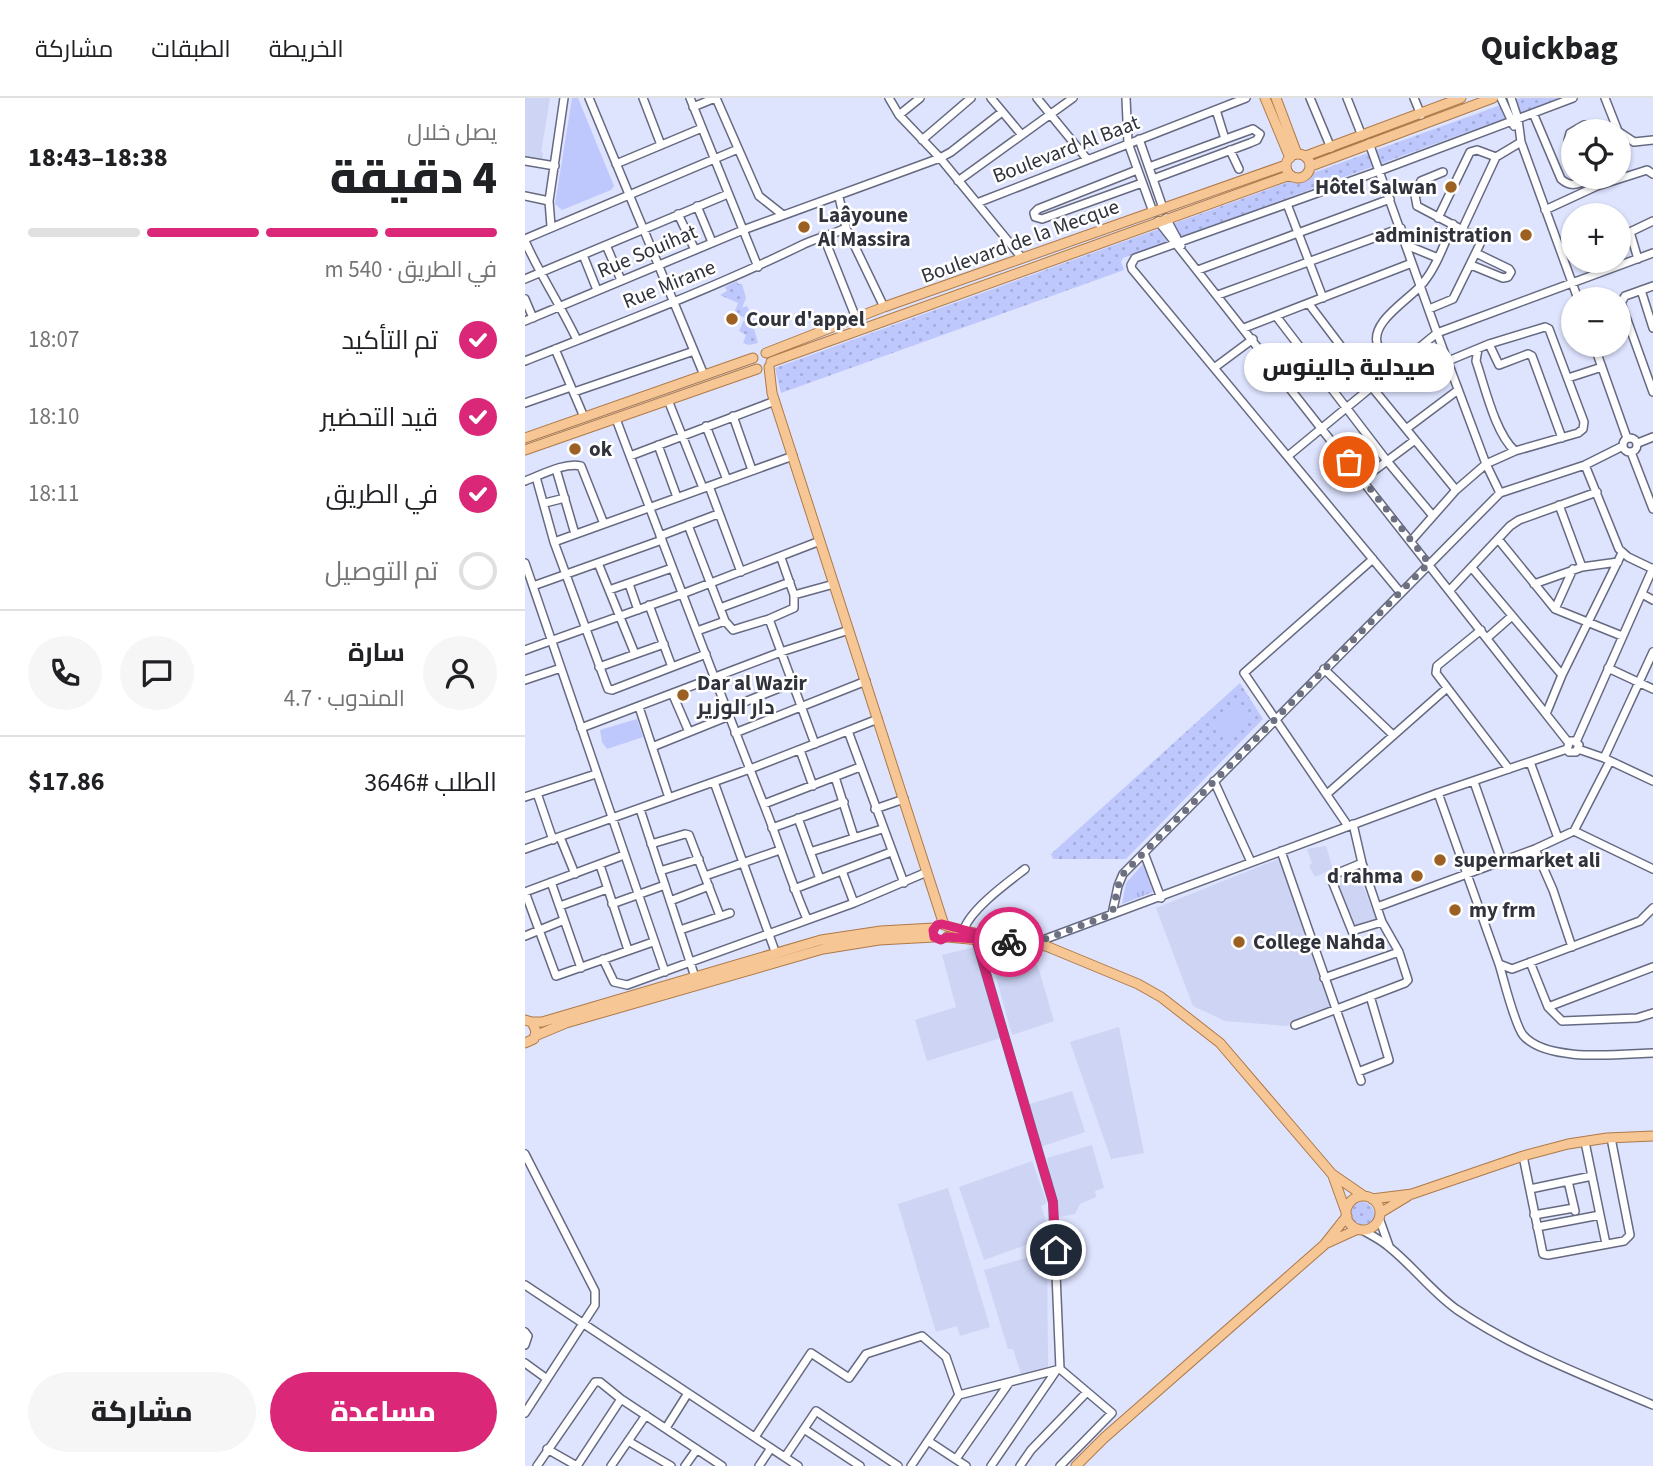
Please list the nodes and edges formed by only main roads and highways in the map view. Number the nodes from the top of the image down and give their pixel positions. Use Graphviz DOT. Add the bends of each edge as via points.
graph roads {
  1 [pos="1265,98"];
  2 [pos="1461,98"];
  3 [pos="1493,98"];
  4 [pos="1278,99"];
  5 [pos="1366,140"];
  6 [pos="1295,158"];
  7 [pos="1311,166"];
  8 [pos="1290,175"];
  9 [pos="753,358"];
  10 [pos="764,365"];
  11 [pos="525,438"];
  12 [pos="525,450"];
  13 [pos="939,929"];
  14 [pos="999,941"];
  15 [pos="528,1018"];
  16 [pos="535,1036"];
  17 [pos="525,1043"];
  18 [pos="1653,1136"];
  19 [pos="1332,1174"];
  20 [pos="1412,1194"];
  21 [pos="1368,1198"];
  22 [pos="1347,1215"];
  23 [pos="1380,1215"];
  24 [pos="1360,1229"];
  25 [pos="1324,1245"];
  26 [pos="1076,1466"];
  1 -- 6 [label="main road"];
  2 -- 5 [label="main road, Boulevard de la Mecque"];
  3 -- 5 [label="main road, Boulevard de la Mecque"];
  4 -- 6 [label="main road"];
  5 -- 6 [label="main road, Boulevard de la Mecque"];
  5 -- 7 [label="main road, Boulevard de la Mecque"];
  6 -- 7 [label="main road"];
  6 -- 8 [label="main road"];
  6 -- 10 [label="main road, Boulevard de la Mecque" via="884,307"];
  7 -- 8 [label="main road, Boulevard de la Mecque" via="1302,178"];
  8 -- 10 [label="main road, Boulevard de la Mecque"];
  9 -- 10 [label="main road" via="753,366"];
  9 -- 10 [label="main road" via="759,353"];
  9 -- 11 [label="main road"];
  10 -- 12 [label="main road, Boulevard de la Mecque"];
  10 -- 13 [label="main road" via="931,884"];
  13 -- 14 [label="main road" via="964,929"];
  13 -- 14 [label="main road" via="941,940"];
  13 -- 15 [label="main road" via="848,935 542,1022"];
  13 -- 16 [label="main road" via="823,949"];
  14 -- 19 [label="main road" via="1057,950 1138,984 1181,1012 1220,1043"];
  15 -- 16 [label="main road"];
  16 -- 17 [label="main road"];
  18 -- 20 [label="main road" via="1611,1138 1523,1156"];
  19 -- 21 [label="main road"];
  19 -- 22 [label="main road"];
  20 -- 21 [label="main road"];
  20 -- 23 [label="main road"];
  21 -- 22 [label="main road" via="1352,1201"];
  21 -- 23 [label="main road" via="1378,1205"];
  22 -- 24 [label="main road"];
  22 -- 25 [label="main road"];
  23 -- 24 [label="main road" via="1373,1227"];
  24 -- 25 [label="main road"];
  25 -- 26 [label="main road"];
}
